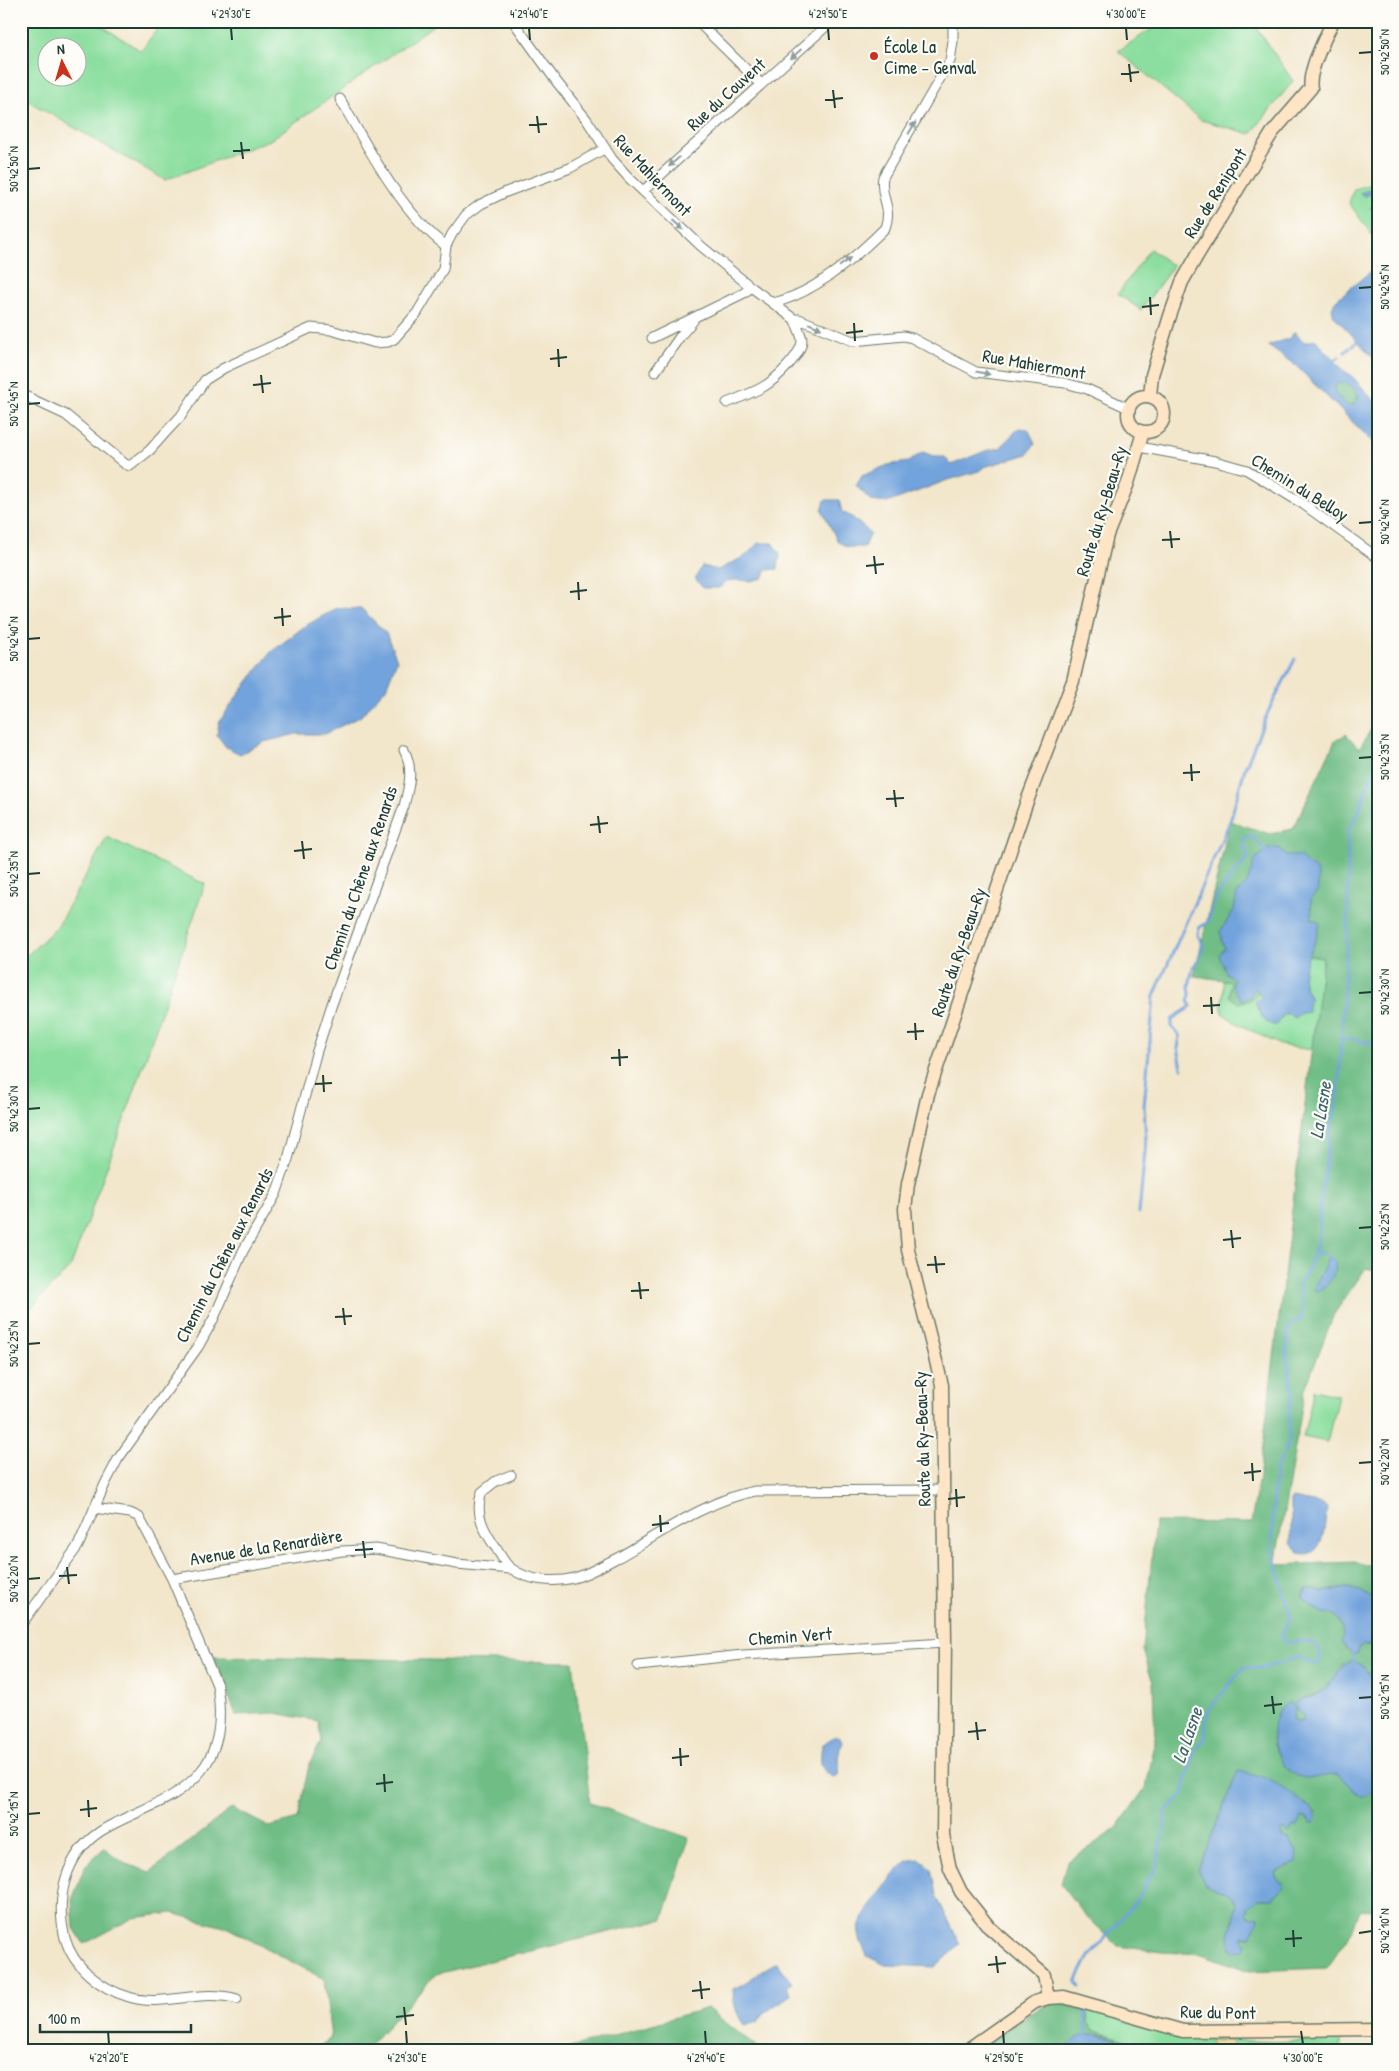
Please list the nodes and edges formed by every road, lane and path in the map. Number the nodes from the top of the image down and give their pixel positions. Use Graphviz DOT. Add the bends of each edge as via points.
graph roads {
  1 [pos="513,21"];
  2 [pos="697,21"];
  3 [pos="832,21"];
  4 [pos="953,21"];
  5 [pos="1333,21"];
  6 [pos="761,84"];
  7 [pos="340,99"];
  8 [pos="604,148"];
  9 [pos="643,191"];
  10 [pos="446,246"];
  11 [pos="751,287"];
  12 [pos="773,303"];
  13 [pos="696,317"];
  14 [pos="794,318"];
  15 [pos="652,338"];
  16 [pos="655,372"];
  17 [pos="21,394"];
  18 [pos="1150,396"];
  19 [pos="728,403"];
  20 [pos="1128,408"];
  21 [pos="1143,432"];
  22 [pos="1139,447"];
  23 [pos="1378,558"];
  24 [pos="404,750"];
  25 [pos="511,1475"];
  26 [pos="942,1490"];
  27 [pos="94,1508"];
  28 [pos="510,1569"];
  29 [pos="172,1579"];
  30 [pos="21,1625"];
  31 [pos="945,1644"];
  32 [pos="638,1666"];
  33 [pos="1048,1998"];
  34 [pos="237,1999"];
  35 [pos="1378,2029"];
  36 [pos="1361,2030"];
  37 [pos="1378,2037"];
  38 [pos="967,2050"];
  1 -- 8 [label="street, Rue Mahiermont"];
  2 -- 6 [label="street"];
  3 -- 6 [label="street, Rue du Couvent, one-way"];
  12 -- 4 [label="street, one-way" via="810,289 885,228 888,210 882,188 883,177 950,61"];
  5 -- 18 [label="street, Rue de Renipont" via="1313,70 1311,88 1272,133 1182,282 1152,375"];
  6 -- 9 [label="street, Rue du Couvent, one-way"];
  7 -- 10 [label="street" via="388,180 429,232"];
  8 -- 9 [label="street, Rue Mahiermont"];
  8 -- 10 [label="street" via="570,168 481,204 458,224"];
  9 -- 11 [label="street, Rue Mahiermont, one-way" via="674,222"];
  10 -- 17 [label="street" via="443,269 417,313 394,340 376,343 331,330 311,328 224,368 205,380 171,427 130,466 66,415"];
  11 -- 12 [label="street, Rue Mahiermont"];
  11 -- 13 [label="street"];
  12 -- 14 [label="street, Rue Mahiermont"];
  13 -- 15 [label="street"];
  13 -- 16 [label="street"];
  14 -- 19 [label="street" via="802,339 796,356 764,386"];
  14 -- 20 [label="street, Rue Mahiermont, one-way" via="853,341 912,338 976,372 1065,383 1087,389"];
  18 -- 20 [label="street" via="1137,398"];
  18 -- 21 [label="street" via="1160,403 1164,414 1160,426"];
  20 -- 21 [label="street" via="1130,423"];
  21 -- 22 [label="street, Route du Ry-Beau-Ry"];
  22 -- 23 [label="street, Chemin du Belloy" via="1214,460 1248,470 1303,504"];
  22 -- 26 [label="street, Route du Ry-Beau-Ry" via="1107,535 1072,681 1026,804 928,1094 908,1184 905,1209 908,1250 942,1385"];
  24 -- 27 [label="street, Chemin du Chêne aux Renards" via="410,771 404,806 326,1022 282,1182 237,1264 198,1347 118,1459"];
  25 -- 28 [label="street" via="482,1492 478,1509 482,1526"];
  26 -- 28 [label="street, Avenue de la Renardière" via="755,1491 704,1509 580,1577 542,1580"];
  26 -- 31 [label="street, Route du Ry-Beau-Ry"];
  27 -- 29 [label="street, Avenue de la Renardière" via="139,1517"];
  27 -- 30 [label="street, Chemin du Chêne aux Renards" via="78,1546"];
  28 -- 29 [label="street, Avenue de la Renardière" via="456,1564 376,1549 342,1551"];
  29 -- 34 [label="street" via="216,1685 220,1721 214,1747 202,1770 178,1792 101,1831 76,1857 65,1877 60,1898 61,1922 66,1942 76,1961 89,1975 115,1992 148,2001 221,1995"];
  31 -- 32 [label="street, Chemin Vert"];
  31 -- 33 [label="street, Route du Ry-Beau-Ry" via="945,1853 961,1892 976,1912 1044,1975"];
  33 -- 36 [label="street, Rue du Pont" via="1064,1997 1183,2031"];
  33 -- 38 [label="street" via="1028,2006"];
  35 -- 36 [label="street, Rue du Pont"];
  36 -- 37 [label="street, Rue du Pont"];
}
